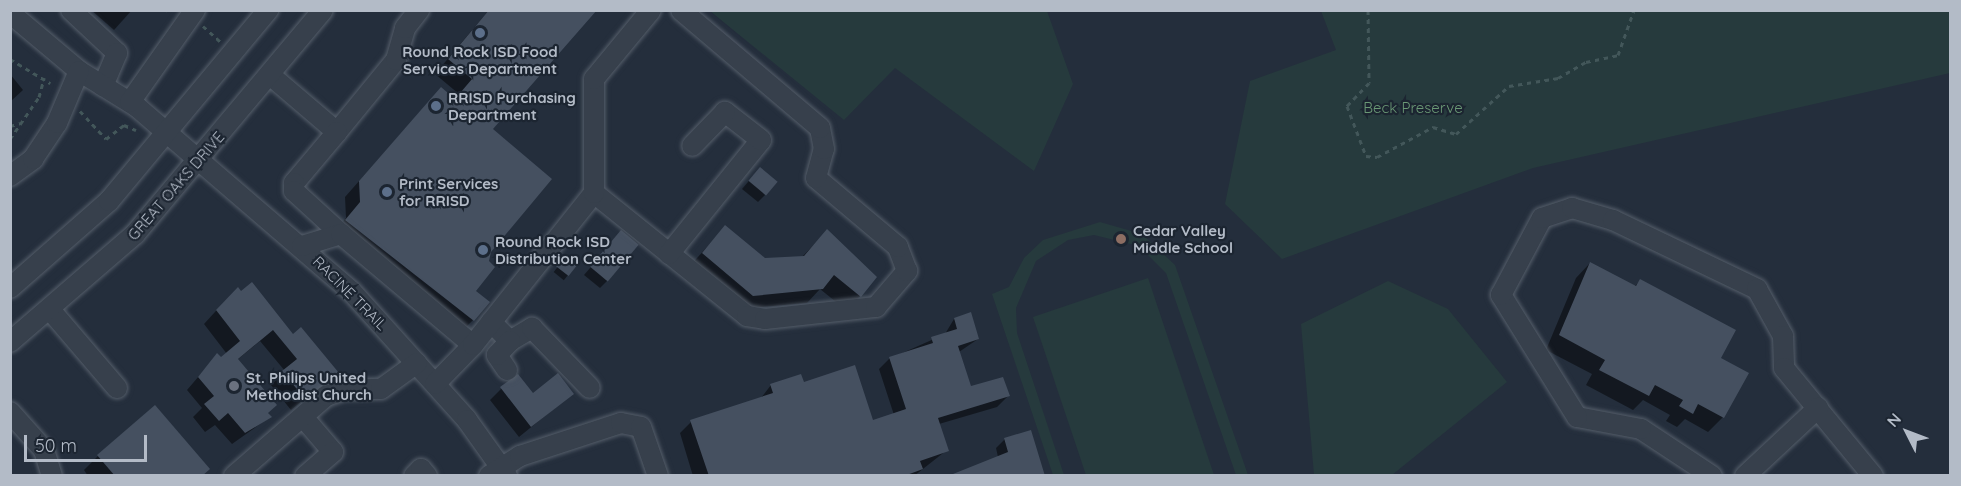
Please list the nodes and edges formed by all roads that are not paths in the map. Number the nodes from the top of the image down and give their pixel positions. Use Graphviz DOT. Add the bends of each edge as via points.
graph roads {
  1 [pos="72,10"];
  2 [pos="268,10"];
  3 [pos="323,10"];
  4 [pos="420,10"];
  5 [pos="651,10"];
  6 [pos="681,10"];
  7 [pos="10,13"];
  8 [pos="199,18"];
  9 [pos="79,71"];
  10 [pos="270,75"];
  11 [pos="103,86"];
  12 [pos="130,102"];
  13 [pos="337,132"];
  14 [pos="167,135"];
  15 [pos="692,146"];
  16 [pos="199,161"];
  17 [pos="10,176"];
  18 [pos="594,193"];
  19 [pos="341,234"];
  20 [pos="302,246"];
  21 [pos="669,254"];
  22 [pos="10,288"];
  23 [pos="52,312"];
  24 [pos="491,322"];
  25 [pos="510,341"];
  26 [pos="10,342"];
  27 [pos="473,345"];
  28 [pos="417,363"];
  29 [pos="507,370"];
  30 [pos="435,384"];
  31 [pos="117,388"];
  32 [pos="590,388"];
  33 [pos="1818,408"];
  34 [pos="10,412"];
  35 [pos="303,417"];
  36 [pos="499,473"];
  37 [pos="52,476"];
  38 [pos="234,476"];
  39 [pos="305,476"];
  40 [pos="414,476"];
  41 [pos="427,476"];
  42 [pos="658,476"];
  43 [pos="1712,476"];
  44 [pos="1745,476"];
  45 [pos="1873,476"];
  1 -- 11 [label="street" via="117,53"];
  2 -- 14 [label="street"];
  3 -- 10 [label="street, GREAT OAKS DRIVE"];
  4 -- 13 [label="street" via="405,28 396,60"];
  5 -- 18 [label="street" via="594,78"];
  6 -- 21 [label="street" via="820,128 824,148 816,178 897,247 908,271 876,307 765,319 737,309"];
  7 -- 9 [label="street, RACINE TRAIL"];
  8 -- 12 [label="street"];
  9 -- 11 [label="street, RACINE TRAIL"];
  9 -- 17 [label="street" via="57,123 33,159"];
  10 -- 13 [label="street"];
  10 -- 16 [label="street, GREAT OAKS DRIVE"];
  11 -- 12 [label="street, RACINE TRAIL"];
  12 -- 14 [label="street, RACINE TRAIL"];
  13 -- 19 [label="street" via="294,183 294,191"];
  14 -- 16 [label="street, RACINE TRAIL"];
  14 -- 22 [label="street" via="109,201"];
  15 -- 21 [label="street" via="725,112 761,140"];
  16 -- 20 [label="street, RACINE TRAIL"];
  16 -- 23 [label="street, GREAT OAKS DRIVE" via="135,234"];
  18 -- 21 [label="street"];
  18 -- 24 [label="street"];
  19 -- 20 [label="street"];
  19 -- 27 [label="street"];
  20 -- 28 [label="street, RACINE TRAIL"];
  23 -- 26 [label="street, GREAT OAKS DRIVE"];
  23 -- 31 [label="street"];
  24 -- 25 [label="street"];
  24 -- 27 [label="street"];
  25 -- 29 [label="street" via="497,355"];
  25 -- 32 [label="street" via="532,328"];
  27 -- 30 [label="street"];
  28 -- 30 [label="street, RACINE TRAIL"];
  28 -- 35 [label="street" via="381,389 343,390"];
  30 -- 36 [label="street, RACINE TRAIL"];
  33 -- 43 [label="street" via="1784,368 1783,336 1757,290 1613,220 1572,208 1542,218 1501,296 1577,417 1641,429"];
  33 -- 44 [label="street"];
  33 -- 45 [label="street"];
  34 -- 37 [label="street" via="44,450"];
  35 -- 38 [label="street"];
  35 -- 39 [label="street" via="333,452"];
  36 -- 42 [label="street" via="519,456 621,423 641,427"];
  40 -- 41 [label="street" via="421,469"];
}
